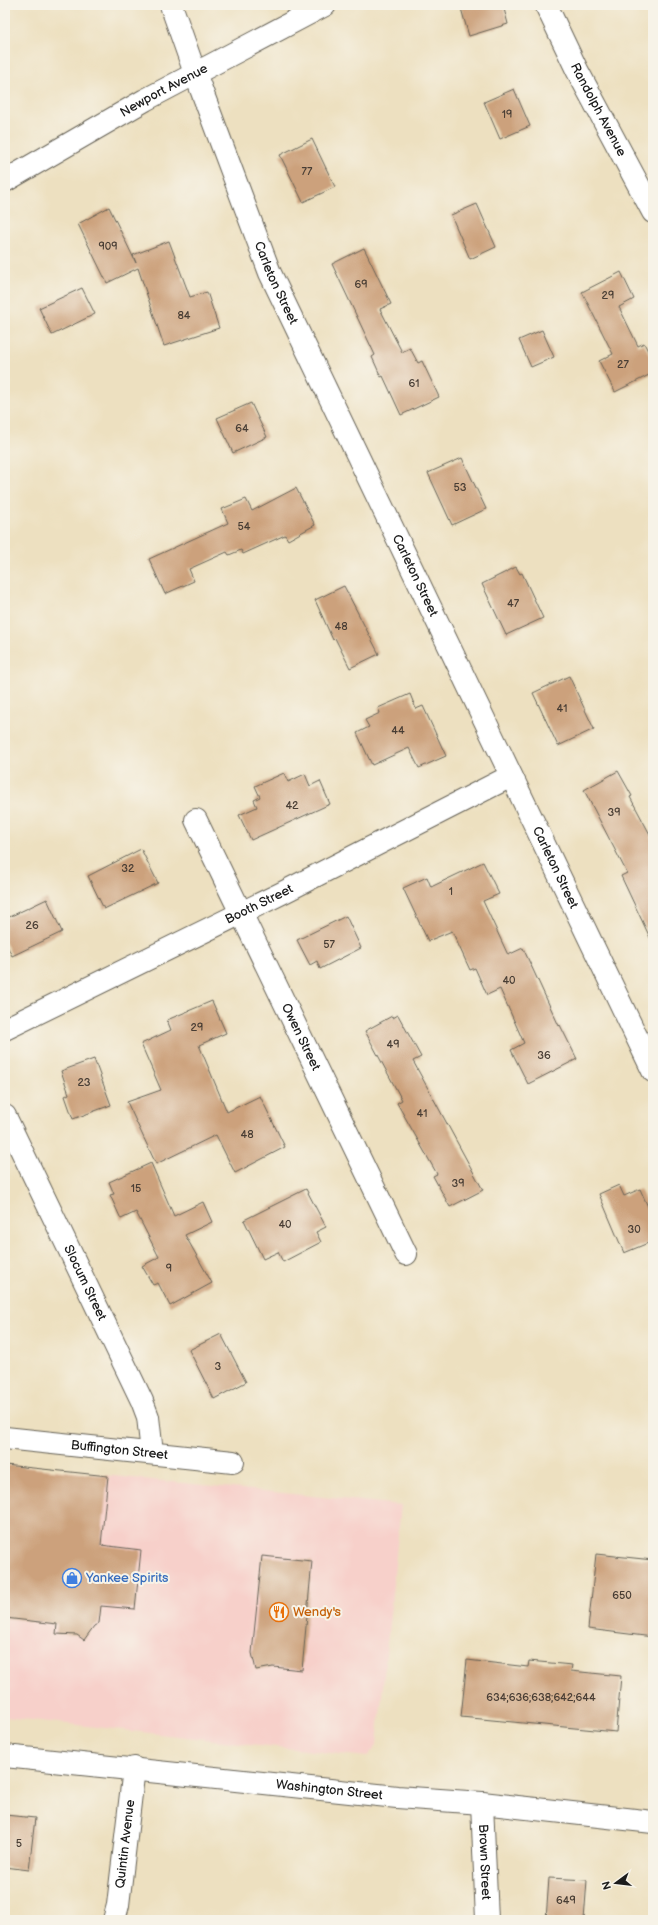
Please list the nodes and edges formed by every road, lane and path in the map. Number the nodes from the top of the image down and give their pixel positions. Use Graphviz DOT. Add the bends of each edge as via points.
graph roads {
  1 [pos="171,5"];
  2 [pos="325,5"];
  3 [pos="546,5"];
  4 [pos="195,73"];
  5 [pos="5,181"];
  6 [pos="653,212"];
  7 [pos="511,776"];
  8 [pos="196,820"];
  9 [pos="241,913"];
  10 [pos="5,1029"];
  11 [pos="653,1069"];
  12 [pos="5,1116"];
  13 [pos="406,1254"];
  14 [pos="5,1438"];
  15 [pos="152,1453"];
  16 [pos="233,1462"];
  17 [pos="5,1756"];
  18 [pos="134,1768"];
  19 [pos="482,1803"];
  20 [pos="653,1822"];
  21 [pos="114,1920"];
  22 [pos="487,1920"];
  1 -- 4 [label="street, Carleton Street"];
  2 -- 4 [label="street, Newport Avenue"];
  3 -- 6 [label="street, Randolph Avenue" via="577,70"];
  4 -- 5 [label="street, Newport Avenue"];
  4 -- 7 [label="street, Carleton Street" via="270,273"];
  7 -- 9 [label="street, Booth Street"];
  7 -- 11 [label="street, Carleton Street"];
  8 -- 9 [label="street, Owen Street"];
  9 -- 10 [label="street, Booth Street"];
  9 -- 13 [label="street, Owen Street"];
  12 -- 15 [label="street, Slocum Street" via="142,1401 148,1417"];
  14 -- 15 [label="street, Buffington Street"];
  15 -- 16 [label="street, Buffington Street"];
  17 -- 18 [label="street, Washington Street"];
  18 -- 19 [label="street, Washington Street" via="397,1797"];
  18 -- 21 [label="street, Quintin Avenue" via="118,1905"];
  19 -- 20 [label="street, Washington Street"];
  19 -- 22 [label="street, Brown Street"];
}
